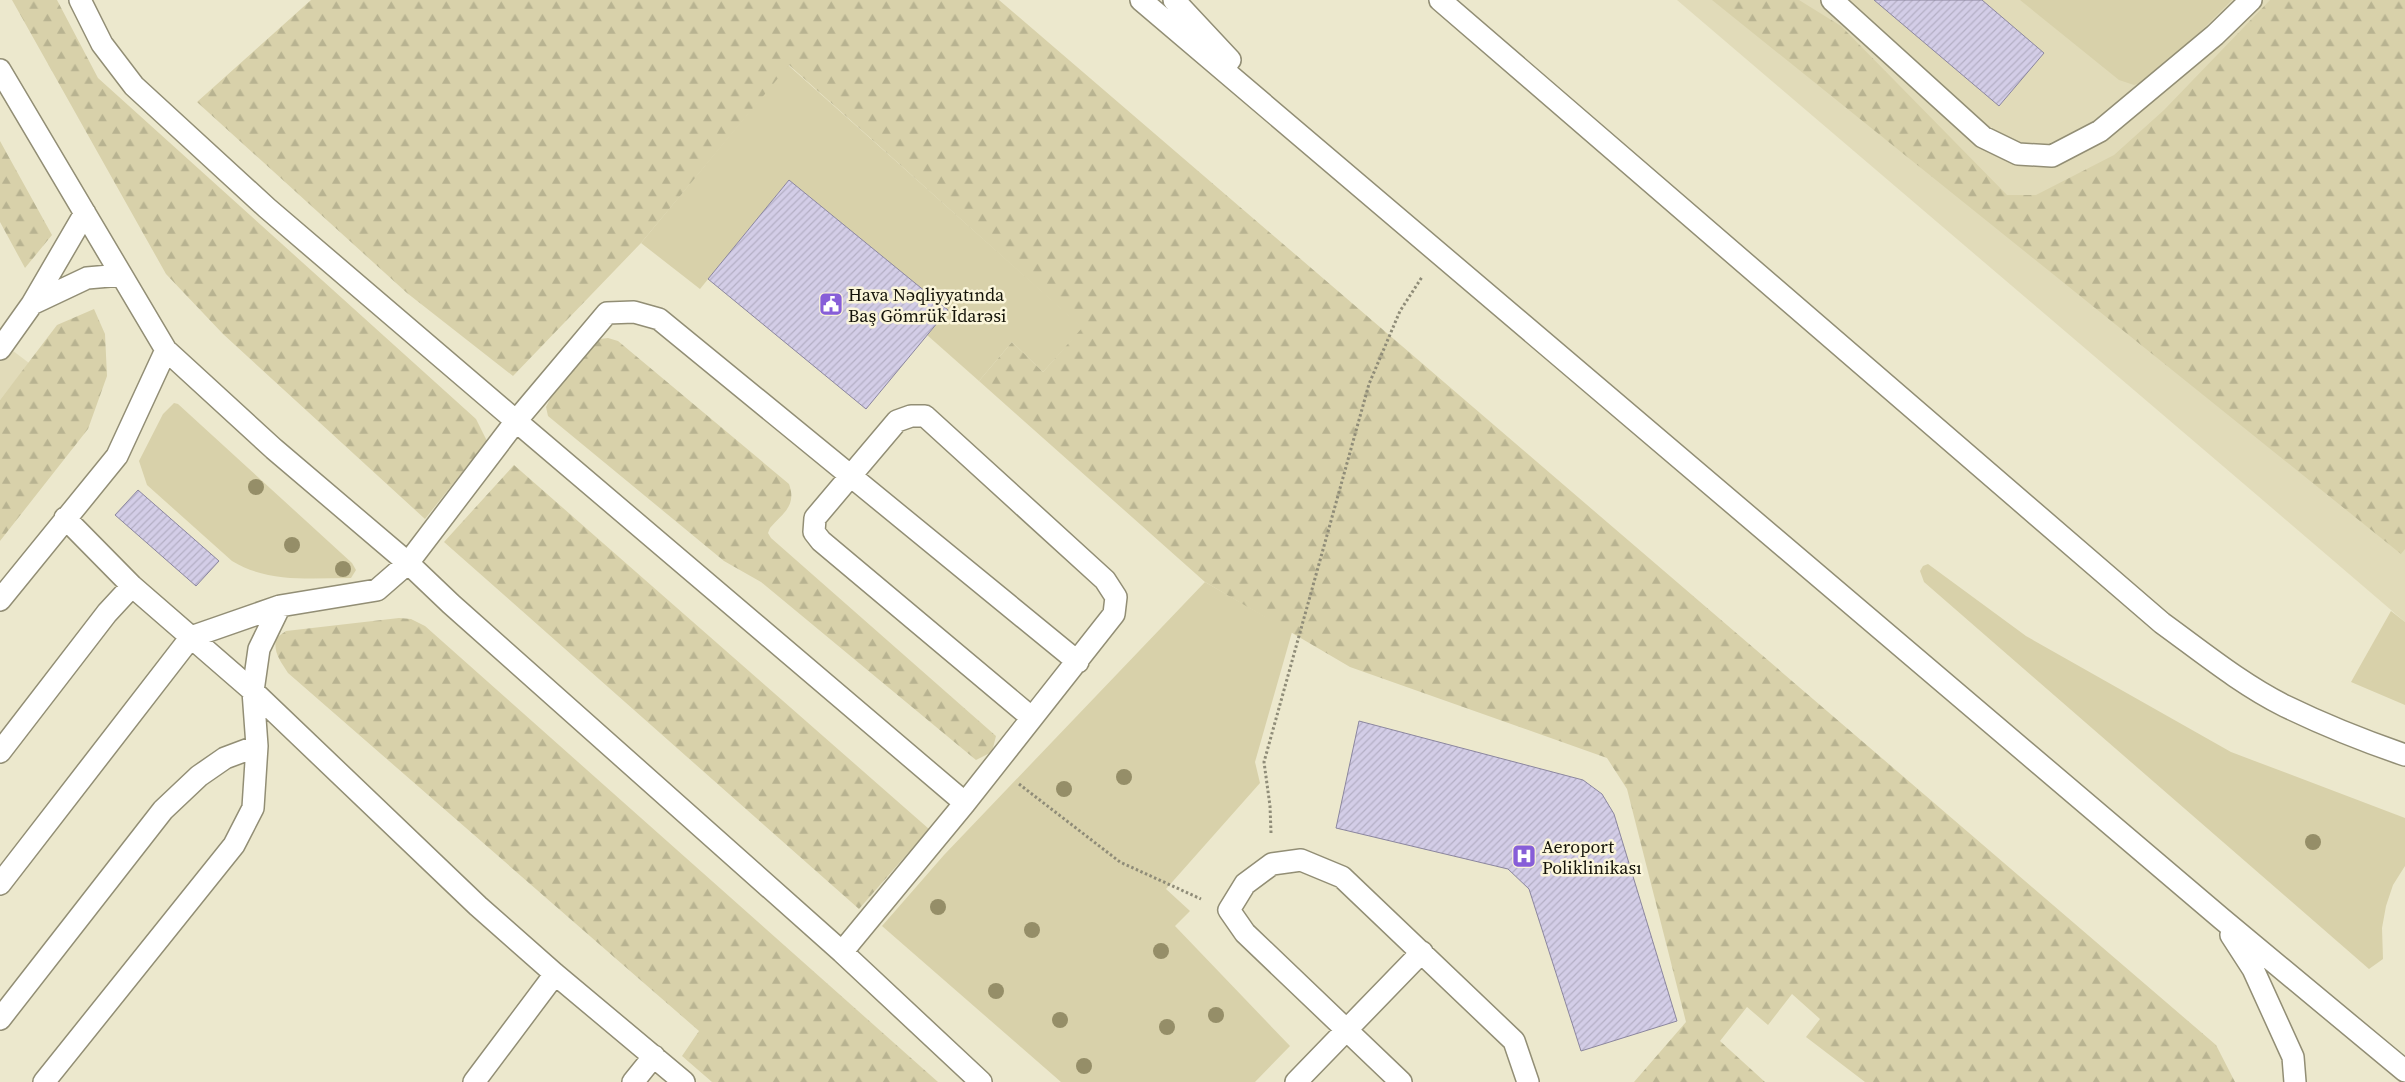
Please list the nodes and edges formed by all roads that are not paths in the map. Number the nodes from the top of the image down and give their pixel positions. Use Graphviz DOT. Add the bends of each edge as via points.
graph roads {
  1 [pos="80,0"];
  2 [pos="1141,0"];
  3 [pos="1174,0"];
  4 [pos="1440,0"];
  5 [pos="1832,0"];
  6 [pos="2251,0"];
  7 [pos="0,70"];
  8 [pos="1295,130"];
  9 [pos="85,213"];
  10 [pos="121,275"];
  11 [pos="32,304"];
  12 [pos="0,348"];
  13 [pos="166,350"];
  14 [pos="516,421"];
  15 [pos="850,476"];
  16 [pos="65,518"];
  17 [pos="408,563"];
  18 [pos="132,586"];
  19 [pos="0,600"];
  20 [pos="280,606"];
  21 [pos="191,637"];
  22 [pos="1078,662"];
  23 [pos="253,691"];
  24 [pos="1032,718"];
  25 [pos="257,746"];
  26 [pos="0,752"];
  27 [pos="2405,755"];
  28 [pos="965,803"];
  29 [pos="0,884"];
  30 [pos="2222,920"];
  31 [pos="842,952"];
  32 [pos="1422,952"];
  33 [pos="555,974"];
  34 [pos="0,1019"];
  35 [pos="1345,1030"];
  36 [pos="654,1056"];
  37 [pos="2405,1070"];
  38 [pos="44,1082"];
  39 [pos="474,1082"];
  40 [pos="633,1082"];
  41 [pos="684,1082"];
  42 [pos="981,1082"];
  43 [pos="1296,1082"];
  44 [pos="1401,1082"];
  45 [pos="1528,1082"];
  46 [pos="2295,1082"];
  1 -- 14 [label="lane" via="102,44 134,86 267,208"];
  2 -- 8 [label="lane"];
  3 -- 8 [label="lane"];
  4 -- 27 [label="lane" via="2162,623 2219,665 2284,705 2351,736"];
  5 -- 6 [label="lane" via="1983,138 2018,154 2052,156 2100,131 2215,35"];
  7 -- 9 [label="lane"];
  8 -- 30 [label="lane"];
  9 -- 10 [label="lane"];
  9 -- 11 [label="lane"];
  10 -- 11 [label="lane" via="87,278"];
  10 -- 13 [label="lane"];
  11 -- 12 [label="lane"];
  13 -- 16 [label="lane" via="117,456"];
  13 -- 17 [label="lane" via="274,449"];
  14 -- 15 [label="lane" via="607,313 634,312 659,319"];
  14 -- 17 [label="lane"];
  14 -- 28 [label="lane"];
  15 -- 22 [label="lane"];
  15 -- 22 [label="lane" via="897,421 925,416 1105,580 1116,597 1114,614"];
  15 -- 24 [label="lane" via="815,518 814,532 820,542"];
  16 -- 18 [label="lane"];
  16 -- 19 [label="lane"];
  17 -- 20 [label="lane" via="378,590"];
  17 -- 31 [label="lane"];
  18 -- 21 [label="lane"];
  18 -- 26 [label="lane" via="107,613"];
  20 -- 21 [label="lane"];
  20 -- 23 [label="lane" via="259,650"];
  21 -- 23 [label="lane"];
  21 -- 29 [label="lane"];
  22 -- 24 [label="lane"];
  23 -- 25 [label="lane"];
  23 -- 33 [label="lane"];
  24 -- 28 [label="lane"];
  25 -- 34 [label="lane" via="224,758 199,776 163,810"];
  25 -- 38 [label="lane" via="253,808 234,845"];
  28 -- 31 [label="lane"];
  30 -- 37 [label="lane"];
  30 -- 46 [label="lane" via="2253,969 2293,1058"];
  31 -- 42 [label="lane"];
  32 -- 35 [label="lane"];
  32 -- 35 [label="lane" via="1342,877 1301,860 1272,864 1245,884 1229,910 1245,933"];
  32 -- 45 [label="lane" via="1514,1041"];
  33 -- 36 [label="lane"];
  33 -- 39 [label="lane"];
  35 -- 43 [label="lane"];
  35 -- 44 [label="lane"];
  36 -- 40 [label="lane"];
  36 -- 41 [label="lane"];
}
